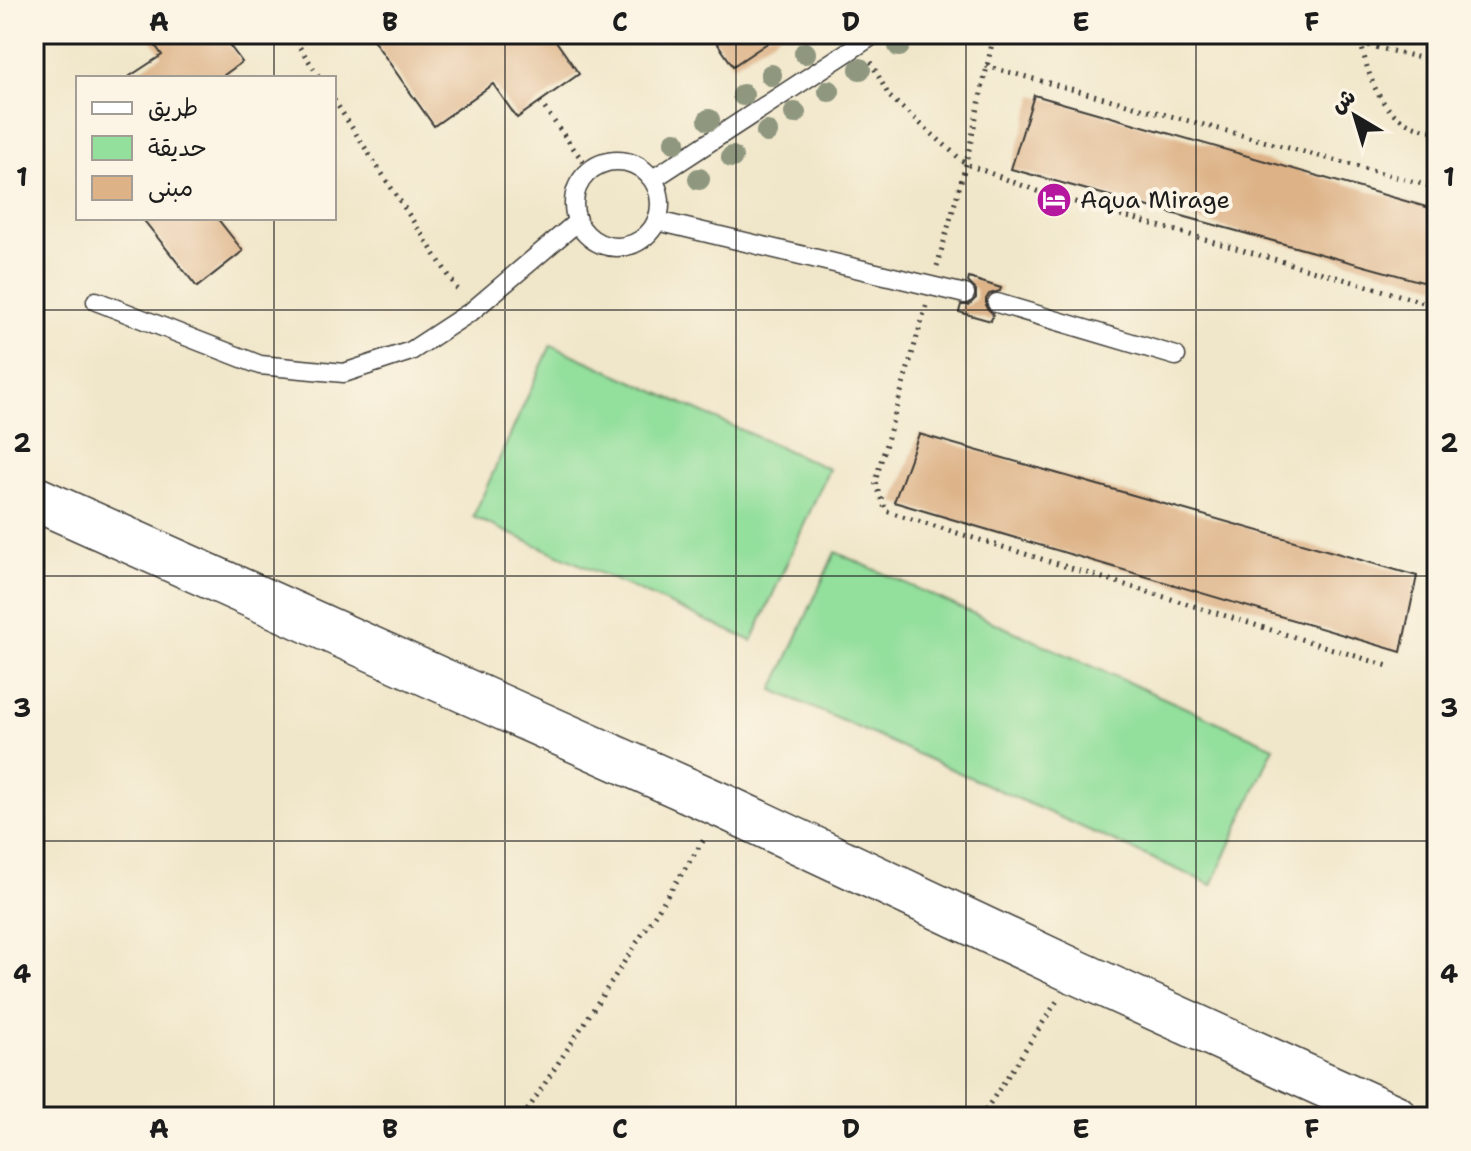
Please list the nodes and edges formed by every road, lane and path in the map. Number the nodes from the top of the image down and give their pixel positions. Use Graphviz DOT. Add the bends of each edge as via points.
graph roads {
  1 [pos="291,34"];
  2 [pos="994,34"];
  3 [pos="1322,34"];
  4 [pos="1359,34"];
  5 [pos="868,39"];
  6 [pos="1361,44"];
  7 [pos="1437,62"];
  8 [pos="986,66"];
  9 [pos="319,76"];
  10 [pos="540,102"];
  11 [pos="336,103"];
  12 [pos="1437,131"];
  13 [pos="966,164"];
  14 [pos="590,171"];
  15 [pos="653,179"];
  16 [pos="1437,188"];
  17 [pos="657,221"];
  18 [pos="577,222"];
  19 [pos="932,284"];
  20 [pos="965,294"];
  21 [pos="96,301"];
  22 [pos="997,303"];
  23 [pos="1437,306"];
  24 [pos="472,311"];
  25 [pos="1176,356"];
  26 [pos="34,498"];
  27 [pos="1388,666"];
  28 [pos="725,807"];
  29 [pos="1076,972"];
  30 [pos="523,1117"];
  31 [pos="981,1117"];
  32 [pos="1395,1117"];
  1 -- 9 [label="path"];
  2 -- 8 [label="path"];
  3 -- 6 [label="path"];
  4 -- 6 [label="path"];
  5 -- 13 [label="path" via="889,96"];
  5 -- 15 [label="lane"];
  6 -- 7 [label="path"];
  6 -- 12 [label="path" via="1367,74 1390,113"];
  8 -- 13 [label="path"];
  8 -- 16 [label="path"];
  10 -- 14 [label="path"];
  11 -- 24 [label="path"];
  13 -- 19 [label="path"];
  13 -- 23 [label="path" via="1037,191"];
  14 -- 15 [label="lane" via="623,161"];
  14 -- 18 [label="lane" via="575,194"];
  15 -- 17 [label="lane" via="660,196"];
  17 -- 18 [label="lane" via="646,237 621,248 595,242"];
  17 -- 19 [label="lane"];
  18 -- 24 [label="lane"];
  19 -- 20 [label="lane"];
  19 -- 27 [label="path" via="875,482 886,511"];
  21 -- 24 [label="lane" via="260,365 344,373 411,351"];
  22 -- 25 [label="lane"];
  26 -- 28 [label="main road"];
  28 -- 29 [label="main road"];
  28 -- 30 [label="path"];
  29 -- 31 [label="path"];
  29 -- 32 [label="main road"];
}
